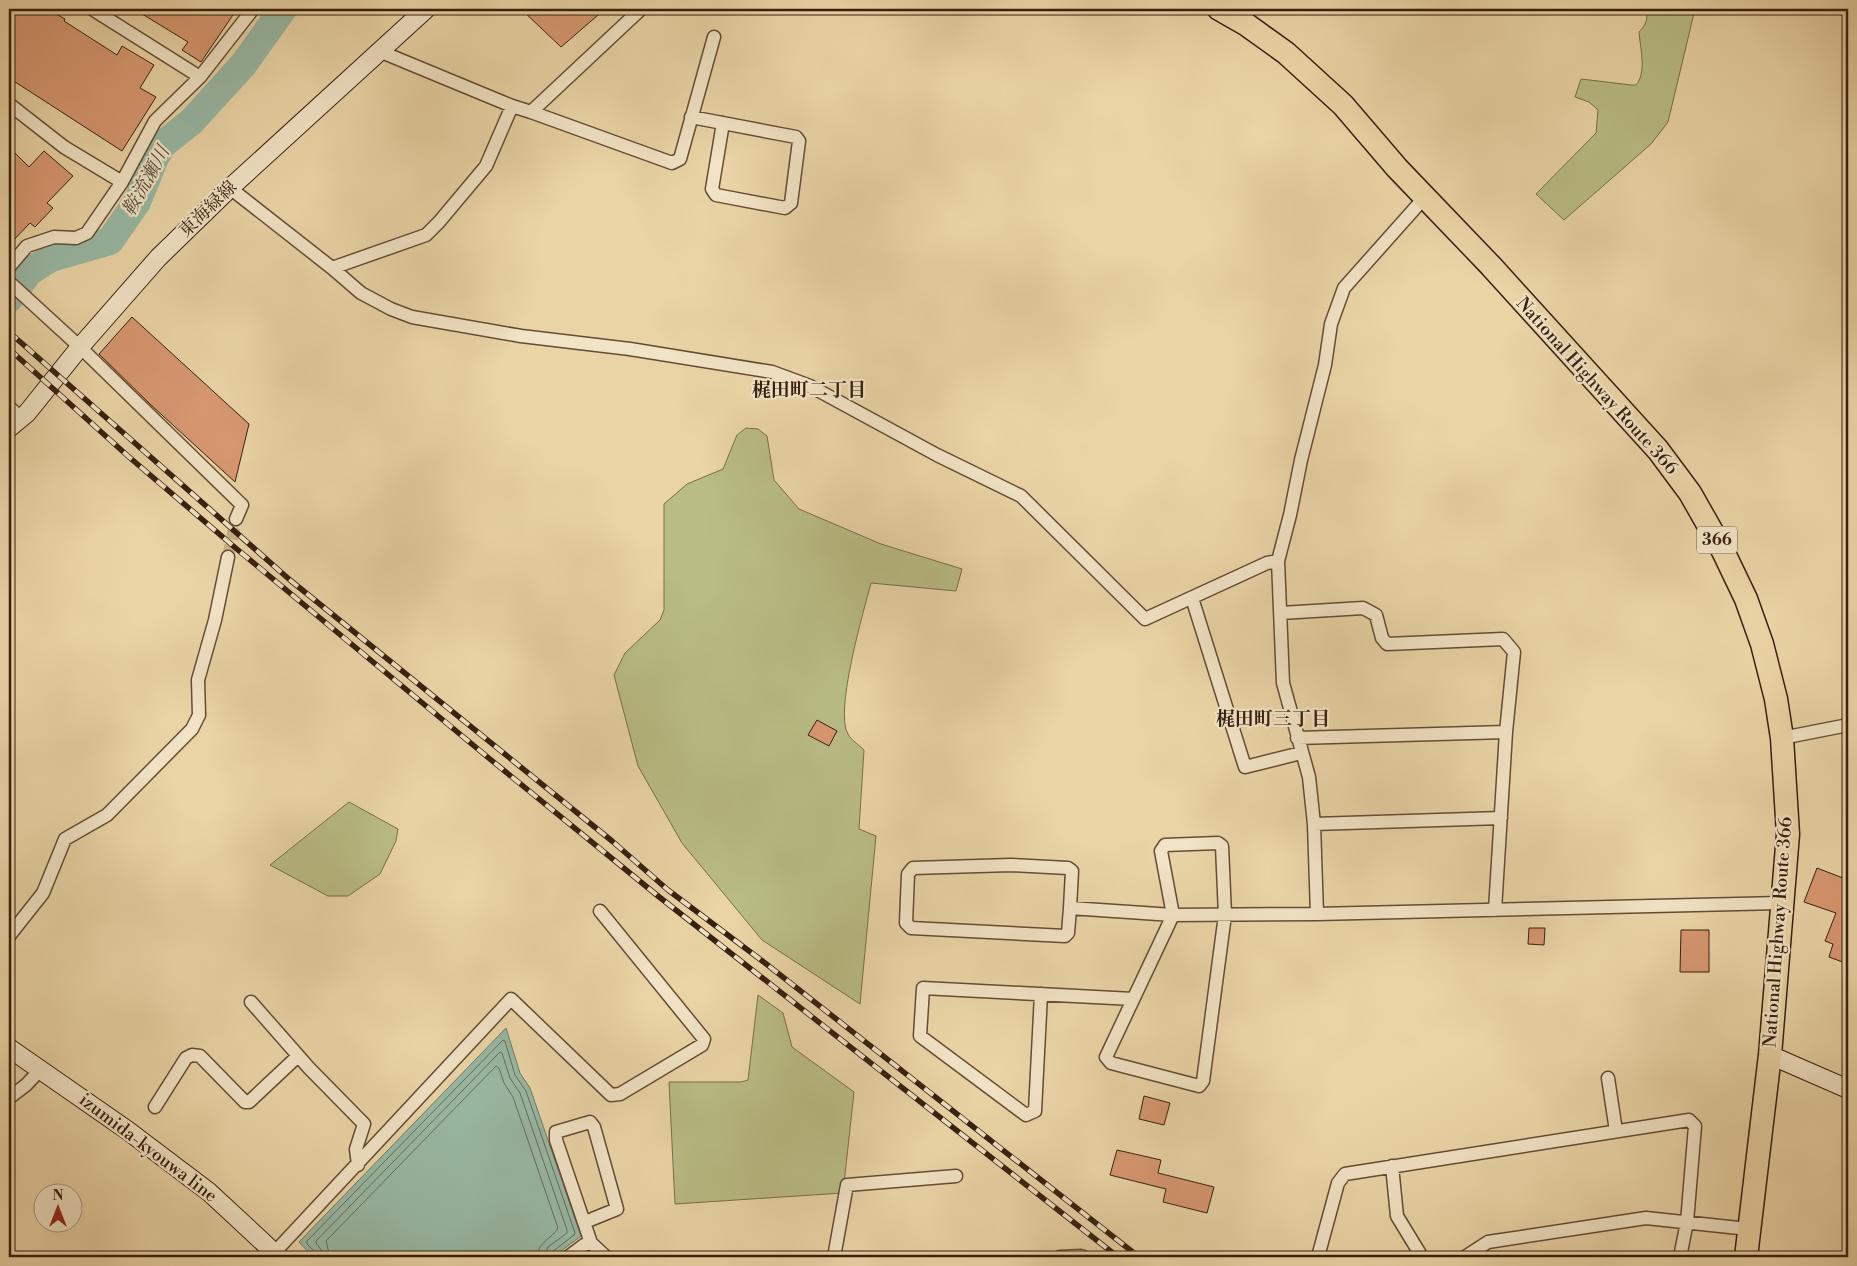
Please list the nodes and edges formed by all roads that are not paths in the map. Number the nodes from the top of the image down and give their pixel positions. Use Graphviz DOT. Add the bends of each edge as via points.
graph roads {
  1 [pos="92,9"];
  2 [pos="254,9"];
  3 [pos="426,9"];
  4 [pos="641,9"];
  5 [pos="1219,9"];
  6 [pos="714,37"];
  7 [pos="378,51"];
  8 [pos="200,77"];
  9 [pos="9,104"];
  10 [pos="512,106"];
  11 [pos="531,112"];
  12 [pos="692,117"];
  13 [pos="723,123"];
  14 [pos="122,182"];
  15 [pos="230,188"];
  16 [pos="1426,197"];
  17 [pos="9,267"];
  18 [pos="332,268"];
  19 [pos="9,282"];
  20 [pos="80,347"];
  21 [pos="13,417"];
  22 [pos="236,518"];
  23 [pos="228,557"];
  24 [pos="1278,561"];
  25 [pos="1192,598"];
  26 [pos="1281,613"];
  27 [pos="1848,725"];
  28 [pos="1506,732"];
  29 [pos="1297,738"];
  30 [pos="1782,738"];
  31 [pos="1301,753"];
  32 [pos="1501,818"];
  33 [pos="1314,824"];
  34 [pos="1783,903"];
  35 [pos="1070,908"];
  36 [pos="1494,910"];
  37 [pos="600,911"];
  38 [pos="1318,914"];
  39 [pos="1172,915"];
  40 [pos="1225,915"];
  41 [pos="9,936"];
  42 [pos="1041,994"];
  43 [pos="1133,999"];
  44 [pos="251,1002"];
  45 [pos="9,1048"];
  46 [pos="1770,1055"];
  47 [pos="298,1056"];
  48 [pos="41,1069"];
  49 [pos="1608,1078"];
  50 [pos="1848,1089"];
  51 [pos="9,1098"];
  52 [pos="155,1107"];
  53 [pos="1616,1132"];
  54 [pos="358,1165"];
  55 [pos="1392,1166"];
  56 [pos="956,1176"];
  57 [pos="585,1222"];
  58 [pos="1687,1222"];
  59 [pos="1748,1229"];
  60 [pos="591,1243"];
  61 [pos="277,1255"];
  62 [pos="568,1257"];
  63 [pos="606,1257"];
  64 [pos="834,1257"];
  65 [pos="1060,1257"];
  66 [pos="1084,1257"];
  67 [pos="1320,1257"];
  68 [pos="1422,1257"];
  69 [pos="1465,1257"];
  70 [pos="1680,1257"];
  71 [pos="1746,1257"];
  1 -- 8 [label="street"];
  2 -- 8 [label="street"];
  3 -- 7 [label="main road, 東海緑線"];
  4 -- 11 [label="street"];
  5 -- 16 [label="highway, National Highway Route 366 / 366" via="1286,53 1343,105"];
  6 -- 12 [label="street"];
  7 -- 10 [label="street"];
  7 -- 15 [label="main road, 東海緑線"];
  8 -- 14 [label="street" via="155,121"];
  9 -- 14 [label="street" via="64,146"];
  10 -- 11 [label="street"];
  10 -- 18 [label="street" via="486,166 426,235"];
  11 -- 12 [label="street" via="672,163 680,159"];
  12 -- 13 [label="street"];
  13 -- 13 [label="street" via="796,137 799,141 791,202 785,208 716,195 712,189"];
  14 -- 17 [label="street" via="87,233 76,238 54,238 27,246"];
  15 -- 18 [label="street"];
  15 -- 20 [label="main road, 東海緑線" via="158,258"];
  16 -- 24 [label="street" via="1344,288 1331,324 1325,365"];
  16 -- 30 [label="highway, National Highway Route 366 / 366" via="1658,450 1690,493 1746,599 1775,693"];
  18 -- 25 [label="street" via="361,293 412,317 772,372 810,386 1021,496 1146,619"];
  19 -- 20 [label="street"];
  20 -- 21 [label="main road, 東海緑線"];
  20 -- 22 [label="street" via="242,505"];
  23 -- 41 [label="street" via="198,680 198,715 192,729 107,816 65,839 43,893"];
  24 -- 25 [label="street"];
  24 -- 26 [label="street"];
  25 -- 31 [label="street" via="1245,767"];
  26 -- 28 [label="street" via="1363,608 1376,615 1382,638 1387,644 1503,640 1514,652"];
  26 -- 29 [label="street" via="1283,683"];
  27 -- 30 [label="street"];
  28 -- 29 [label="street"];
  28 -- 32 [label="street"];
  29 -- 31 [label="street"];
  30 -- 34 [label="highway, National Highway Route 366 / 366" via="1788,834"];
  31 -- 33 [label="street" via="1309,777"];
  32 -- 33 [label="street"];
  32 -- 36 [label="street"];
  33 -- 38 [label="street"];
  34 -- 36 [label="street"];
  34 -- 46 [label="highway, National Highway Route 366 / 366"];
  35 -- 35 [label="street" via="1065,936 911,928 906,923 908,874 913,868 1011,865 1068,868 1072,871"];
  35 -- 39 [label="street"];
  36 -- 38 [label="street"];
  37 -- 54 [label="street" via="704,1039 702,1045 620,1094 611,1096 511,999"];
  38 -- 40 [label="street"];
  39 -- 40 [label="street"];
  39 -- 40 [label="street" via="1161,851 1165,845 1218,843 1222,846"];
  39 -- 43 [label="street"];
  40 -- 43 [label="street" via="1203,1081 1199,1086 1111,1063 1106,1057"];
  42 -- 42 [label="street" via="923,988 920,1036 1026,1115 1035,1111"];
  42 -- 43 [label="street"];
  44 -- 47 [label="street"];
  45 -- 48 [label="main road, izumida-kyouwa line"];
  46 -- 50 [label="main road"];
  46 -- 59 [label="highway, National Highway Route 366 / 366"];
  47 -- 52 [label="street" via="249,1102 245,1102 200,1056 192,1055 186,1058"];
  47 -- 54 [label="street" via="364,1124 356,1149"];
  48 -- 51 [label="street"];
  48 -- 61 [label="main road, izumida-kyouwa line" via="209,1192"];
  49 -- 53 [label="street"];
  53 -- 55 [label="street"];
  53 -- 58 [label="street" via="1689,1120 1695,1126"];
  54 -- 61 [label="street"];
  55 -- 67 [label="street" via="1345,1174 1338,1183"];
  55 -- 68 [label="street" via="1397,1216"];
  56 -- 64 [label="street" via="847,1185"];
  57 -- 57 [label="street" via="556,1132 590,1122 617,1209"];
  57 -- 60 [label="street"];
  58 -- 59 [label="street"];
  58 -- 69 [label="street" via="1646,1218 1488,1242"];
  58 -- 70 [label="street"];
  59 -- 71 [label="highway, National Highway Route 366 / 366"];
  60 -- 62 [label="street"];
  60 -- 63 [label="street"];
  65 -- 66 [label="street"];
}
